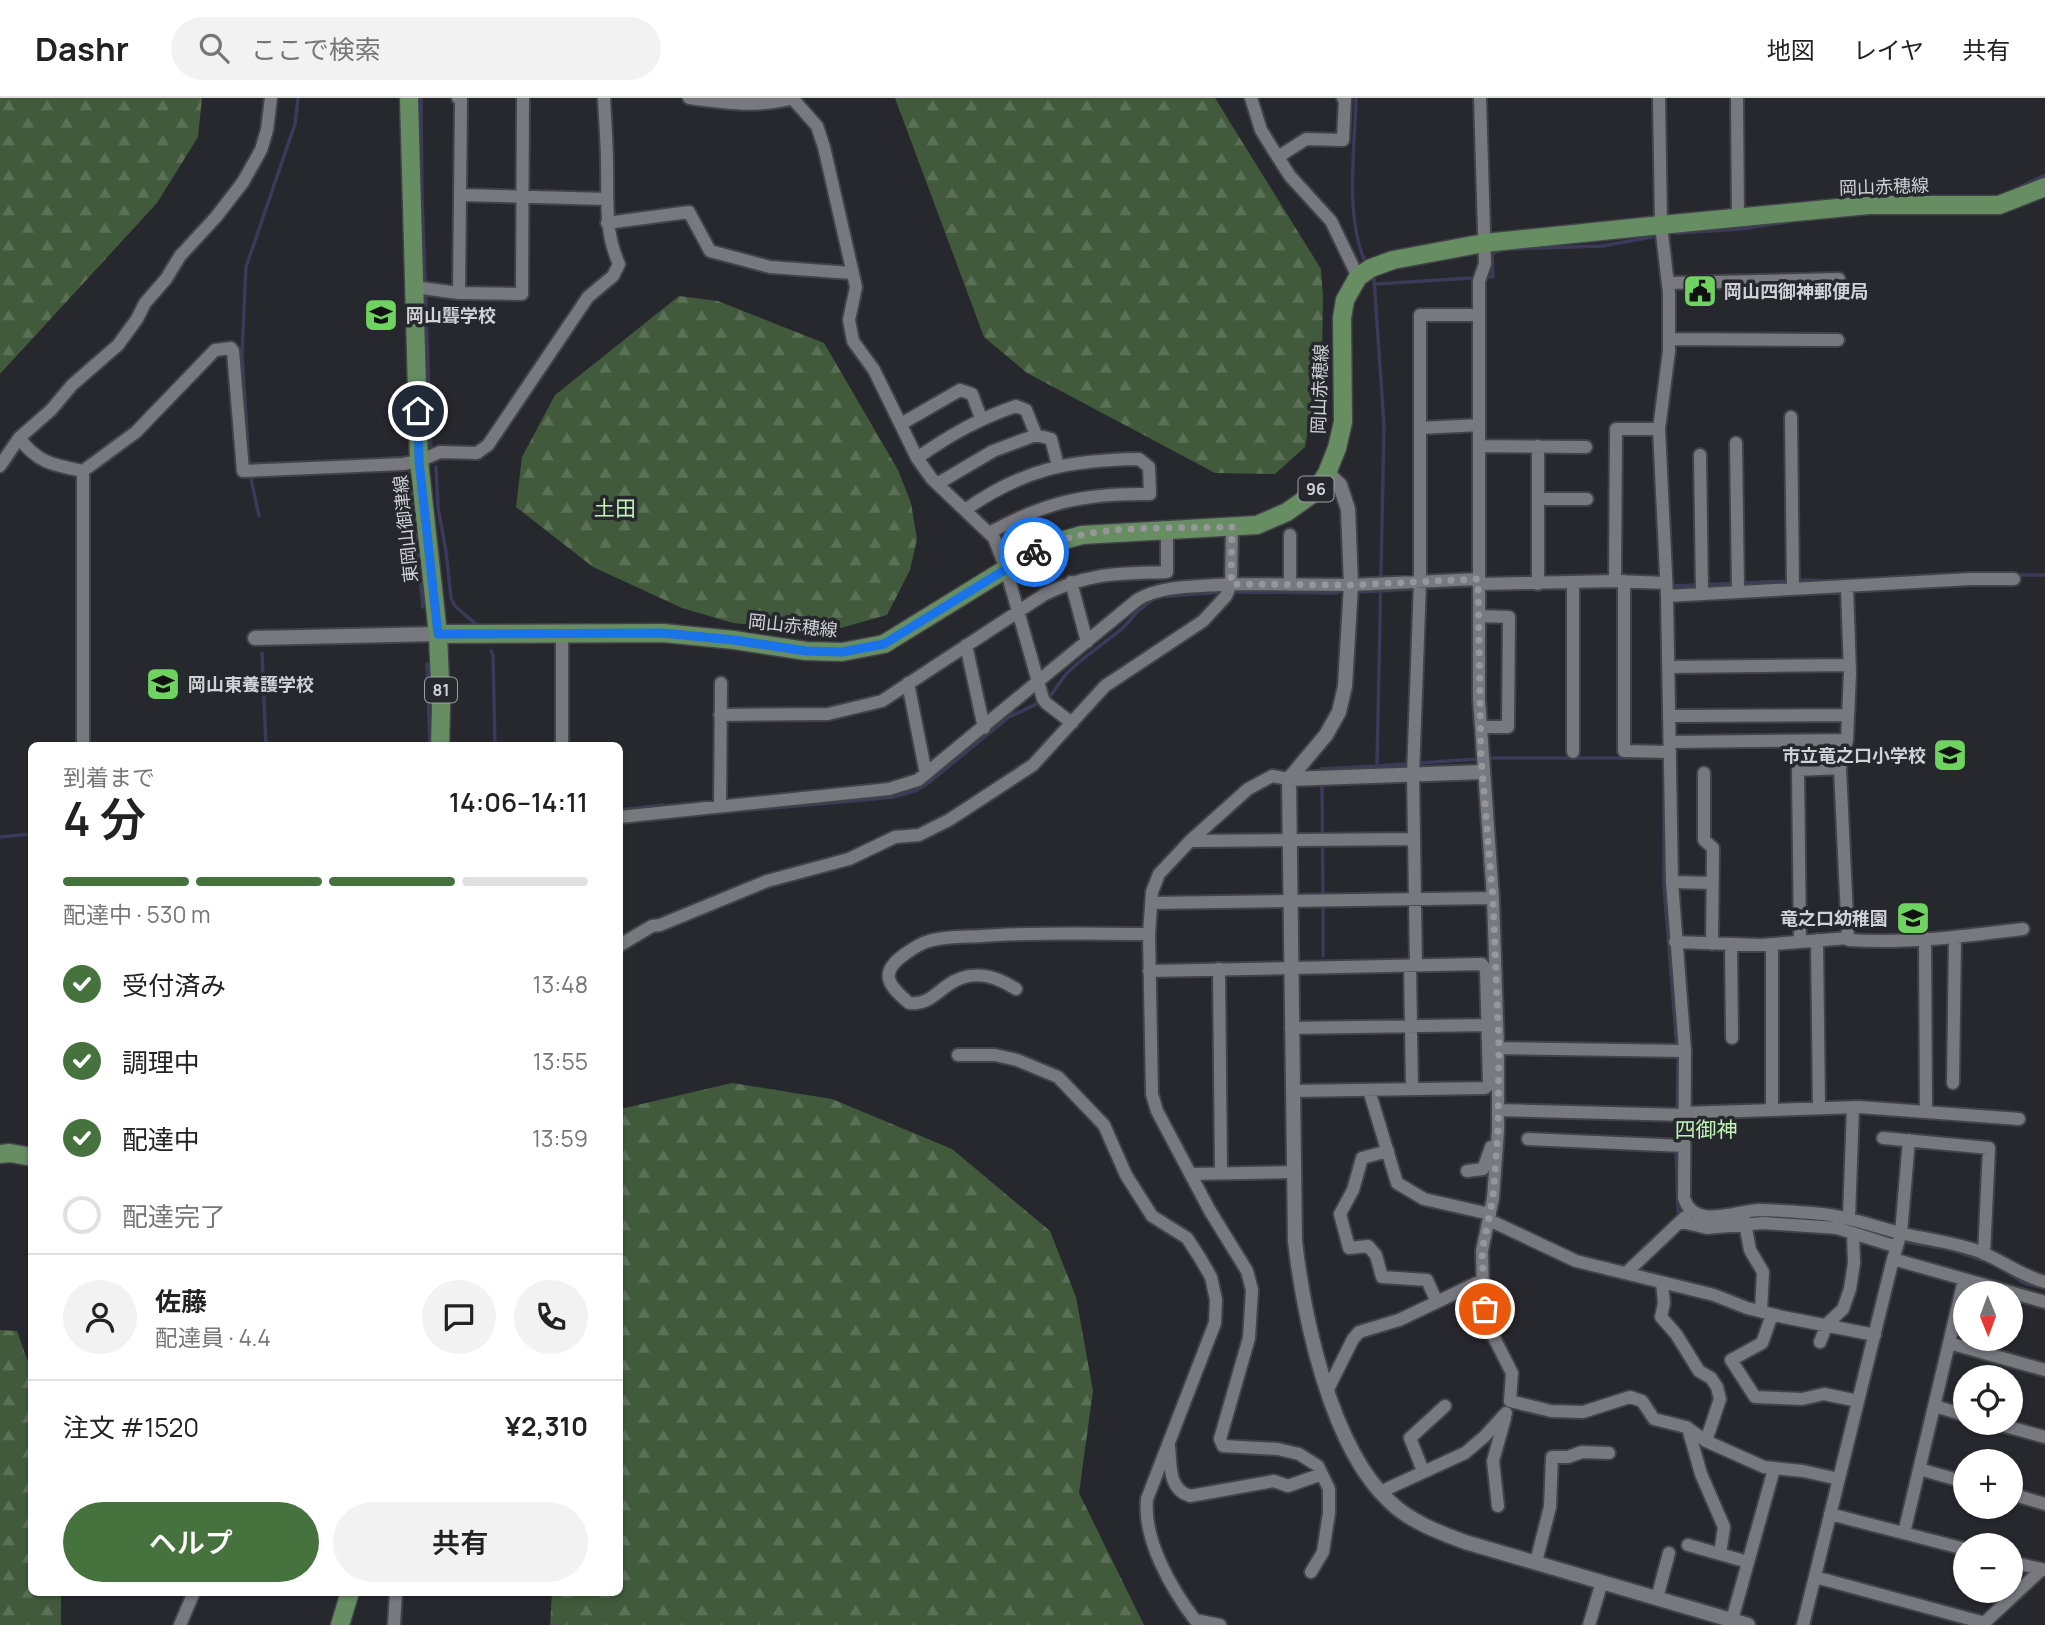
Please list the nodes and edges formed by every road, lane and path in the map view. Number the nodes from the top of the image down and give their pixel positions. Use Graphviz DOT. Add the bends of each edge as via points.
graph roads {
  1 [pos="271,98"];
  2 [pos="409,98"];
  3 [pos="458,98"];
  4 [pos="523,98"];
  5 [pos="604,98"];
  6 [pos="689,98"];
  7 [pos="793,98"];
  8 [pos="1251,98"];
  9 [pos="1343,98"];
  10 [pos="1480,98"];
  11 [pos="1659,98"];
  12 [pos="1737,98"];
  13 [pos="1278,157"];
  14 [pos="2045,187"];
  15 [pos="460,195"];
  16 [pos="523,195"];
  17 [pos="606,199"];
  18 [pos="1738,219"];
  19 [pos="607,223"];
  20 [pos="1661,225"];
  21 [pos="1483,243"];
  22 [pos="851,273"];
  23 [pos="1358,277"];
  24 [pos="1839,279"];
  25 [pos="1668,283"];
  26 [pos="421,288"];
  27 [pos="459,293"];
  28 [pos="1479,315"];
  29 [pos="1669,339"];
  30 [pos="1838,340"];
  31 [pos="1791,417"];
  32 [pos="981,418"];
  33 [pos="901,424"];
  34 [pos="1479,425"];
  35 [pos="1420,428"];
  36 [pos="1659,429"];
  37 [pos="1036,435"];
  38 [pos="19,438"];
  39 [pos="1737,443"];
  40 [pos="1479,446"];
  41 [pos="1538,446"];
  42 [pos="1586,447"];
  43 [pos="1700,455"];
  44 [pos="917,458"];
  45 [pos="419,461"];
  46 [pos="0,466"];
  47 [pos="1058,466"];
  48 [pos="83,471"];
  49 [pos="1327,473"];
  50 [pos="937,484"];
  51 [pos="1538,499"];
  52 [pos="1587,499"];
  53 [pos="965,510"];
  54 [pos="1232,527"];
  55 [pos="1167,529"];
  56 [pos="989,533"];
  57 [pos="1290,535"];
  58 [pos="1006,569"];
  59 [pos="2014,579"];
  60 [pos="1620,581"];
  61 [pos="1071,582"];
  62 [pos="1478,582"];
  63 [pos="1573,583"];
  64 [pos="1793,583"];
  65 [pos="1538,584"];
  66 [pos="1290,585"];
  67 [pos="1351,585"];
  68 [pos="1420,586"];
  69 [pos="1738,586"];
  70 [pos="1847,587"];
  71 [pos="1666,589"];
  72 [pos="1702,589"];
  73 [pos="1229,590"];
  74 [pos="1018,611"];
  75 [pos="1479,616"];
  76 [pos="562,633"];
  77 [pos="438,634"];
  78 [pos="256,638"];
  79 [pos="1087,642"];
  80 [pos="966,645"];
  81 [pos="1850,665"];
  82 [pos="1668,667"];
  83 [pos="720,683"];
  84 [pos="908,683"];
  85 [pos="1037,683"];
  86 [pos="720,715"];
  87 [pos="1848,715"];
  88 [pos="1669,716"];
  89 [pos="1072,723"];
  90 [pos="1481,727"];
  91 [pos="984,728"];
  92 [pos="1847,740"];
  93 [pos="83,742"];
  94 [pos="440,742"];
  95 [pos="562,742"];
  96 [pos="1670,747"];
  97 [pos="1573,752"];
  98 [pos="1482,764"];
  99 [pos="1413,767"];
  100 [pos="1840,768"];
  101 [pos="1704,773"];
  102 [pos="926,775"];
  103 [pos="1289,779"];
  104 [pos="720,806"];
  105 [pos="623,817"];
  106 [pos="1414,839"];
  107 [pos="1190,841"];
  108 [pos="1290,841"];
  109 [pos="1672,882"];
  110 [pos="1712,883"];
  111 [pos="1493,898"];
  112 [pos="1415,900"];
  113 [pos="1290,901"];
  114 [pos="1151,902"];
  115 [pos="2023,929"];
  116 [pos="1149,934"];
  117 [pos="1955,937"];
  118 [pos="1848,938"];
  119 [pos="1925,938"];
  120 [pos="1818,940"];
  121 [pos="1675,942"];
  122 [pos="1800,942"];
  123 [pos="623,943"];
  124 [pos="1712,944"];
  125 [pos="1772,944"];
  126 [pos="1731,945"];
  127 [pos="1413,965"];
  128 [pos="1290,968"];
  129 [pos="1219,969"];
  130 [pos="1149,971"];
  131 [pos="1016,989"];
  132 [pos="1487,1026"];
  133 [pos="1411,1027"];
  134 [pos="1291,1028"];
  135 [pos="1732,1038"];
  136 [pos="1499,1048"];
  137 [pos="1680,1051"];
  138 [pos="958,1055"];
  139 [pos="1952,1083"];
  140 [pos="1412,1089"];
  141 [pos="1368,1090"];
  142 [pos="1292,1091"];
  143 [pos="1853,1107"];
  144 [pos="1819,1108"];
  145 [pos="1498,1110"];
  146 [pos="1772,1110"];
  147 [pos="1926,1112"];
  148 [pos="1680,1115"];
  149 [pos="2019,1119"];
  150 [pos="1498,1131"];
  151 [pos="1883,1138"];
  152 [pos="1528,1139"];
  153 [pos="1909,1140"];
  154 [pos="1678,1146"];
  155 [pos="1388,1151"];
  156 [pos="0,1154"];
  157 [pos="28,1156"];
  158 [pos="1466,1171"];
  159 [pos="1293,1172"];
  160 [pos="1221,1173"];
  161 [pos="1192,1174"];
  162 [pos="1686,1216"];
  163 [pos="1489,1217"];
  164 [pos="1744,1218"];
  165 [pos="1849,1218"];
  166 [pos="1901,1233"];
  167 [pos="1853,1234"];
  168 [pos="1895,1253"];
  169 [pos="1984,1254"];
  170 [pos="1627,1272"];
  171 [pos="1483,1280"];
  172 [pos="1964,1280"];
  173 [pos="2045,1282"];
  174 [pos="1662,1283"];
  175 [pos="1437,1302"];
  176 [pos="2045,1302"];
  177 [pos="1767,1313"];
  178 [pos="1827,1324"];
  179 [pos="1875,1335"];
  180 [pos="1820,1342"];
  181 [pos="1949,1343"];
  182 [pos="2045,1370"];
  183 [pos="1328,1391"];
  184 [pos="1858,1401"];
  185 [pos="1446,1406"];
  186 [pos="1934,1406"];
  187 [pos="1508,1407"];
  188 [pos="1953,1412"];
  189 [pos="1688,1429"];
  190 [pos="2023,1431"];
  191 [pos="2045,1437"];
  192 [pos="1706,1441"];
  193 [pos="1169,1443"];
  194 [pos="1609,1452"];
  195 [pos="1774,1469"];
  196 [pos="1919,1469"];
  197 [pos="1423,1471"];
  198 [pos="1322,1475"];
  199 [pos="1839,1479"];
  200 [pos="1953,1479"];
  201 [pos="1380,1492"];
  202 [pos="2023,1498"];
  203 [pos="2045,1504"];
  204 [pos="1498,1506"];
  205 [pos="1830,1514"];
  206 [pos="1904,1532"];
  207 [pos="1688,1545"];
  208 [pos="1953,1546"];
  209 [pos="1669,1553"];
  210 [pos="1720,1554"];
  211 [pos="1536,1562"];
  212 [pos="1748,1562"];
  213 [pos="2023,1565"];
  214 [pos="2043,1570"];
  215 [pos="1311,1572"];
  216 [pos="1815,1577"];
  217 [pos="1602,1582"];
  218 [pos="192,1596"];
  219 [pos="349,1596"];
  220 [pos="396,1596"];
  221 [pos="1657,1598"];
  222 [pos="1732,1620"];
  223 [pos="1983,1624"];
  224 [pos="180,1625"];
  225 [pos="340,1625"];
  226 [pos="394,1625"];
  227 [pos="1220,1625"];
  228 [pos="1589,1625"];
  229 [pos="1748,1625"];
  230 [pos="1803,1625"];
  1 -- 38 [label="street" via="261,150 243,182 180,256 118,345"];
  2 -- 26 [label="main road, 東岡山御津線 / 81"];
  3 -- 15 [label="street"];
  4 -- 16 [label="street"];
  5 -- 17 [label="street"];
  6 -- 7 [label="street" via="761,104"];
  7 -- 22 [label="street" via="817,126 824,147"];
  8 -- 13 [label="street" via="1261,130"];
  9 -- 13 [label="street" via="1343,140 1306,139"];
  10 -- 21 [label="street"];
  11 -- 20 [label="street"];
  12 -- 18 [label="street"];
  13 -- 23 [label="street" via="1331,221"];
  14 -- 18 [label="main road, 岡山赤穂線" via="1999,205 1869,205"];
  15 -- 16 [label="street"];
  15 -- 27 [label="street"];
  16 -- 17 [label="street"];
  16 -- 27 [label="street" via="522,294"];
  17 -- 19 [label="street"];
  18 -- 20 [label="main road, 岡山赤穂線"];
  19 -- 22 [label="street" via="689,212 710,251 771,267"];
  19 -- 45 [label="street" via="619,264 613,276 588,297 488,445 477,453 440,452"];
  20 -- 21 [label="main road, 岡山赤穂線"];
  20 -- 25 [label="street"];
  21 -- 23 [label="main road, 岡山赤穂線" via="1394,260"];
  21 -- 28 [label="street"];
  22 -- 33 [label="street" via="856,288 849,320 853,341 874,370"];
  23 -- 49 [label="main road, 岡山赤穂線 / 96" via="1345,300 1342,318 1343,422"];
  24 -- 25 [label="street"];
  25 -- 29 [label="street"];
  26 -- 27 [label="street"];
  26 -- 45 [label="main road, 東岡山御津線 / 81"];
  28 -- 34 [label="street"];
  28 -- 35 [label="street" via="1420,315"];
  29 -- 30 [label="street"];
  29 -- 36 [label="street"];
  31 -- 64 [label="street"];
  32 -- 33 [label="street" via="972,394 960,390"];
  32 -- 37 [label="street" via="1016,406 1026,411"];
  32 -- 44 [label="street"];
  33 -- 44 [label="street"];
  34 -- 35 [label="street"];
  34 -- 40 [label="street"];
  35 -- 68 [label="street"];
  36 -- 60 [label="street" via="1616,429"];
  36 -- 71 [label="street"];
  37 -- 47 [label="street" via="1051,439"];
  37 -- 50 [label="street" via="993,451"];
  38 -- 46 [label="street"];
  38 -- 48 [label="street" via="48,464"];
  39 -- 69 [label="street"];
  40 -- 41 [label="street"];
  40 -- 62 [label="street"];
  41 -- 42 [label="street"];
  41 -- 51 [label="street"];
  43 -- 72 [label="street"];
  44 -- 50 [label="street"];
  45 -- 48 [label="street" via="243,471 233,351 228,347 215,350 136,432"];
  45 -- 77 [label="main road, 東岡山御津線 / 81"];
  47 -- 53 [label="street" via="1023,476"];
  47 -- 56 [label="street" via="1139,458 1149,467 1150,494 1093,496 1054,504"];
  48 -- 93 [label="street"];
  49 -- 54 [label="main road, 岡山赤穂線 / 96" via="1315,492 1287,512 1257,525"];
  49 -- 67 [label="street" via="1340,485 1348,509"];
  50 -- 53 [label="street"];
  51 -- 52 [label="street"];
  51 -- 65 [label="street"];
  53 -- 56 [label="street"];
  54 -- 55 [label="main road, 岡山赤穂線 / 96"];
  54 -- 73 [label="street"];
  55 -- 58 [label="main road, 岡山赤穂線 / 96" via="1082,535 1043,546"];
  55 -- 61 [label="street" via="1167,572 1097,575"];
  56 -- 58 [label="street"];
  57 -- 66 [label="street"];
  58 -- 74 [label="street"];
  58 -- 76 [label="main road, 岡山赤穂線 / 96" via="884,644 842,652 663,633"];
  59 -- 70 [label="street"];
  60 -- 63 [label="street"];
  60 -- 71 [label="street"];
  60 -- 96 [label="street" via="1623,751"];
  61 -- 74 [label="street"];
  61 -- 79 [label="street"];
  62 -- 65 [label="street"];
  62 -- 68 [label="street"];
  62 -- 75 [label="street"];
  63 -- 65 [label="street"];
  63 -- 97 [label="street"];
  64 -- 69 [label="street"];
  64 -- 70 [label="street"];
  66 -- 67 [label="street"];
  66 -- 73 [label="street"];
  67 -- 68 [label="street"];
  67 -- 103 [label="street" via="1345,686 1339,712"];
  68 -- 99 [label="street"];
  69 -- 72 [label="street"];
  70 -- 81 [label="street"];
  71 -- 72 [label="street"];
  71 -- 82 [label="street"];
  73 -- 79 [label="street" via="1149,593"];
  73 -- 89 [label="street" via="1203,621 1105,686"];
  74 -- 80 [label="street"];
  74 -- 85 [label="street"];
  75 -- 90 [label="street"];
  75 -- 90 [label="street" via="1509,617 1508,727"];
  76 -- 77 [label="main road, 岡山赤穂線 / 96"];
  76 -- 95 [label="street"];
  77 -- 78 [label="street"];
  77 -- 94 [label="main road, 東岡山御津線 / 81"];
  79 -- 85 [label="street"];
  80 -- 84 [label="street"];
  80 -- 91 [label="street"];
  81 -- 82 [label="street"];
  81 -- 87 [label="street"];
  82 -- 88 [label="street"];
  83 -- 86 [label="street"];
  84 -- 86 [label="street" via="882,701 858,709 828,714"];
  84 -- 102 [label="street"];
  85 -- 89 [label="street" via="1044,701"];
  85 -- 91 [label="street"];
  86 -- 104 [label="street"];
  87 -- 88 [label="street"];
  87 -- 92 [label="street"];
  88 -- 96 [label="street"];
  89 -- 123 [label="street" via="1033,765 919,835 895,837 849,859 767,881 652,926"];
  90 -- 98 [label="street"];
  91 -- 102 [label="street"];
  92 -- 96 [label="street"];
  92 -- 100 [label="street"];
  96 -- 109 [label="street"];
  98 -- 99 [label="street"];
  98 -- 111 [label="street"];
  99 -- 103 [label="street"];
  99 -- 106 [label="street"];
  100 -- 118 [label="street"];
  100 -- 122 [label="street" via="1798,770"];
  101 -- 110 [label="street" via="1704,840 1713,848"];
  102 -- 104 [label="street" via="889,789"];
  103 -- 107 [label="street" via="1272,776 1248,789"];
  103 -- 108 [label="street"];
  104 -- 105 [label="street"];
  106 -- 108 [label="street"];
  106 -- 112 [label="street"];
  107 -- 108 [label="street"];
  107 -- 114 [label="street" via="1159,874"];
  108 -- 113 [label="street"];
  109 -- 110 [label="street"];
  109 -- 121 [label="street"];
  110 -- 124 [label="street"];
  111 -- 112 [label="street"];
  111 -- 136 [label="street"];
  112 -- 113 [label="street"];
  112 -- 127 [label="street"];
  113 -- 114 [label="street"];
  113 -- 128 [label="street"];
  114 -- 116 [label="street"];
  115 -- 117 [label="street"];
  116 -- 130 [label="street"];
  116 -- 131 [label="street" via="946,938 927,941 908,952 892,963 888,972 890,982 909,1003 926,1002 963,976 991,976"];
  117 -- 119 [label="street"];
  117 -- 139 [label="street"];
  118 -- 119 [label="street"];
  118 -- 120 [label="street"];
  119 -- 147 [label="street"];
  120 -- 122 [label="street"];
  120 -- 144 [label="street"];
  121 -- 124 [label="street"];
  121 -- 137 [label="street"];
  122 -- 125 [label="street"];
  124 -- 126 [label="street"];
  125 -- 126 [label="street"];
  125 -- 146 [label="street"];
  126 -- 135 [label="street"];
  127 -- 128 [label="street"];
  127 -- 132 [label="street" via="1482,964 1486,970"];
  127 -- 133 [label="street"];
  128 -- 129 [label="street"];
  128 -- 134 [label="street"];
  129 -- 130 [label="street"];
  129 -- 160 [label="street"];
  130 -- 161 [label="street" via="1153,1094 1157,1111"];
  132 -- 133 [label="street"];
  132 -- 140 [label="street" via="1489,1084 1485,1088"];
  133 -- 134 [label="street"];
  133 -- 140 [label="street"];
  134 -- 142 [label="street"];
  136 -- 137 [label="street"];
  136 -- 145 [label="street"];
  137 -- 148 [label="street"];
  138 -- 193 [label="street" via="995,1055 1058,1077 1104,1125 1126,1175 1152,1216 1187,1238 1211,1277 1215,1322"];
  140 -- 141 [label="street"];
  141 -- 142 [label="street"];
  141 -- 155 [label="street"];
  142 -- 159 [label="street"];
  143 -- 144 [label="street"];
  143 -- 147 [label="street"];
  143 -- 165 [label="street"];
  144 -- 146 [label="street"];
  145 -- 148 [label="street"];
  145 -- 150 [label="street"];
  146 -- 148 [label="street"];
  147 -- 149 [label="street"];
  148 -- 154 [label="street"];
  150 -- 158 [label="street" via="1483,1170"];
  150 -- 163 [label="street"];
  151 -- 153 [label="street"];
  152 -- 154 [label="street"];
  153 -- 166 [label="street"];
  153 -- 169 [label="street" via="1989,1148"];
  154 -- 162 [label="street"];
  155 -- 163 [label="street" via="1397,1183 1424,1199"];
  155 -- 175 [label="street" via="1362,1158 1340,1214 1349,1248 1368,1246 1376,1255 1382,1277 1427,1280"];
  156 -- 157 [label="main road"];
  159 -- 160 [label="street"];
  159 -- 183 [label="street" via="1299,1279"];
  160 -- 161 [label="street"];
  161 -- 198 [label="street" via="1247,1270 1252,1290 1250,1338 1220,1439 1223,1446 1299,1454 1318,1466"];
  162 -- 164 [label="street" via="1707,1228"];
  162 -- 170 [label="street"];
  163 -- 170 [label="street" via="1576,1261"];
  163 -- 171 [label="street" via="1482,1251"];
  164 -- 165 [label="street" via="1759,1210"];
  164 -- 167 [label="street" via="1837,1228"];
  164 -- 177 [label="street" via="1749,1250 1763,1272"];
  165 -- 166 [label="street"];
  166 -- 168 [label="street"];
  166 -- 169 [label="street"];
  167 -- 168 [label="street"];
  167 -- 178 [label="street" via="1850,1289 1843,1309"];
  168 -- 172 [label="street"];
  168 -- 179 [label="street"];
  169 -- 173 [label="street"];
  170 -- 174 [label="street"];
  171 -- 175 [label="street"];
  171 -- 187 [label="street" via="1488,1324 1512,1373"];
  172 -- 176 [label="street"];
  172 -- 181 [label="street"];
  174 -- 177 [label="street"];
  174 -- 192 [label="street" via="1661,1317 1699,1371 1717,1387 1720,1399"];
  175 -- 183 [label="street" via="1359,1332"];
  177 -- 178 [label="street"];
  177 -- 184 [label="street" via="1762,1343 1731,1360 1755,1397 1802,1399 1824,1394"];
  178 -- 179 [label="street"];
  178 -- 180 [label="street"];
  179 -- 184 [label="street"];
  181 -- 182 [label="street"];
  181 -- 186 [label="street"];
  183 -- 201 [label="street" via="1354,1455"];
  184 -- 199 [label="street"];
  185 -- 197 [label="street" via="1410,1438"];
  186 -- 188 [label="street"];
  186 -- 196 [label="street"];
  187 -- 189 [label="street" via="1583,1412 1630,1397 1642,1401 1654,1419"];
  187 -- 197 [label="street" via="1465,1453"];
  187 -- 204 [label="street" via="1493,1461"];
  189 -- 192 [label="street"];
  189 -- 210 [label="street" via="1724,1527"];
  190 -- 191 [label="street"];
  192 -- 195 [label="street"];
  193 -- 198 [label="street" via="1172,1481 1180,1493 1190,1496 1274,1481 1288,1486"];
  193 -- 227 [label="street" via="1147,1499 1145,1518 1151,1539 1195,1620"];
  194 -- 211 [label="street" via="1552,1457 1550,1507"];
  195 -- 199 [label="street"];
  195 -- 212 [label="street"];
  196 -- 200 [label="street"];
  196 -- 206 [label="street"];
  197 -- 201 [label="street"];
  198 -- 215 [label="street" via="1329,1489 1327,1535"];
  199 -- 205 [label="street"];
  201 -- 211 [label="street" via="1429,1528"];
  202 -- 203 [label="street"];
  205 -- 206 [label="street"];
  205 -- 216 [label="street"];
  206 -- 208 [label="street"];
  207 -- 210 [label="street"];
  209 -- 221 [label="street"];
  210 -- 212 [label="street"];
  211 -- 217 [label="street"];
  212 -- 222 [label="street"];
  213 -- 214 [label="street"];
  214 -- 223 [label="street"];
  216 -- 223 [label="street"];
  216 -- 230 [label="street"];
  217 -- 221 [label="street"];
  217 -- 228 [label="street"];
  218 -- 224 [label="street"];
  219 -- 225 [label="main road"];
  220 -- 226 [label="street"];
  221 -- 222 [label="street"];
  222 -- 229 [label="street"];
}
